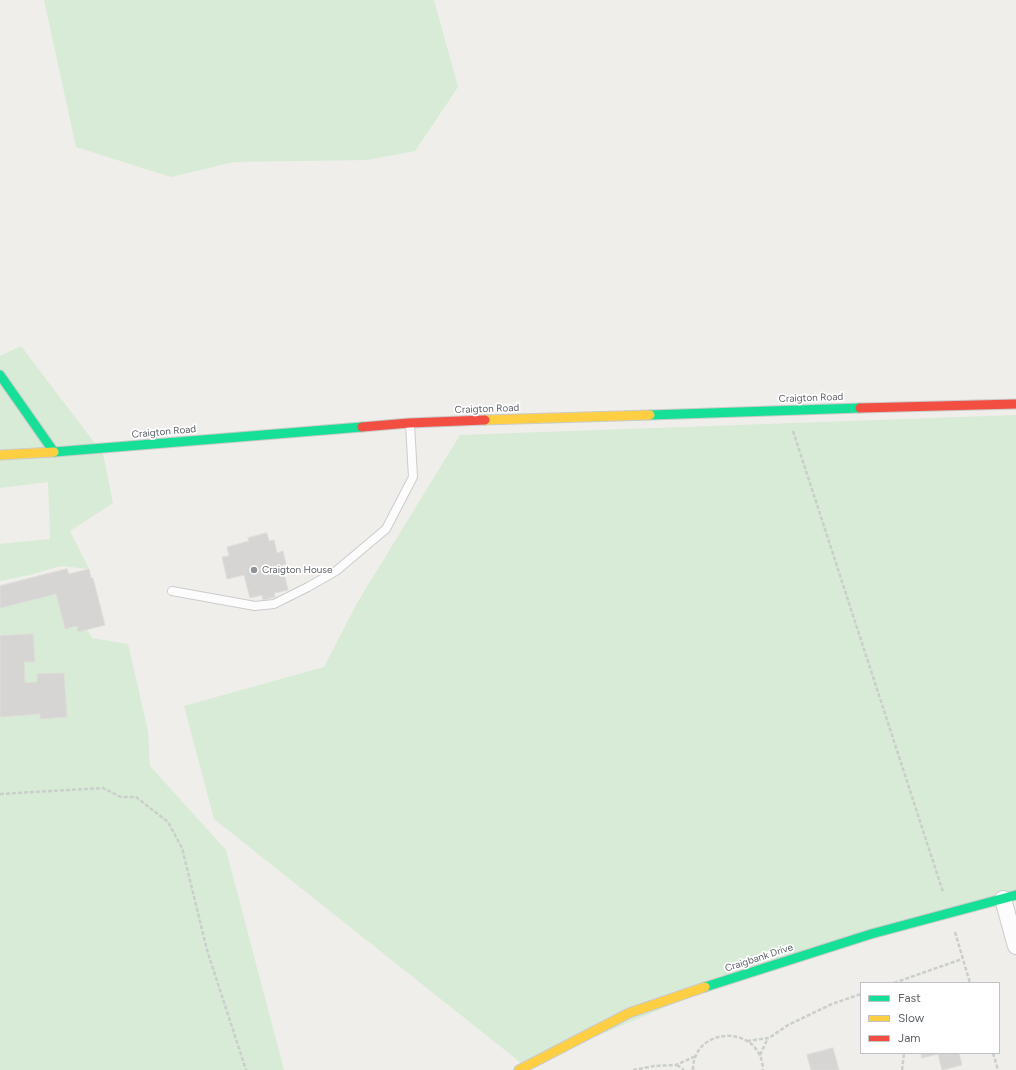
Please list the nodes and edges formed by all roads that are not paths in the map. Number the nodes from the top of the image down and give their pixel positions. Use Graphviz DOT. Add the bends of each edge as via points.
graph roads {
  1 [pos="0,375"];
  2 [pos="1016,404"];
  3 [pos="410,423"];
  4 [pos="54,452"];
  5 [pos="0,455"];
  6 [pos="172,590"];
  7 [pos="1009,897"];
  8 [pos="1016,946"];
  9 [pos="518,1070"];
  1 -- 4 [label="street"];
  2 -- 3 [label="street, Craigton Road"];
  3 -- 4 [label="street, Craigton Road"];
  3 -- 6 [label="lane" via="413,477 386,529 336,571 274,604 255,606"];
  4 -- 5 [label="street, Craigton Road"];
  7 -- 8 [label="street"];
  7 -- 9 [label="street, Craigbank Drive" via="871,934 630,1013"];
}
